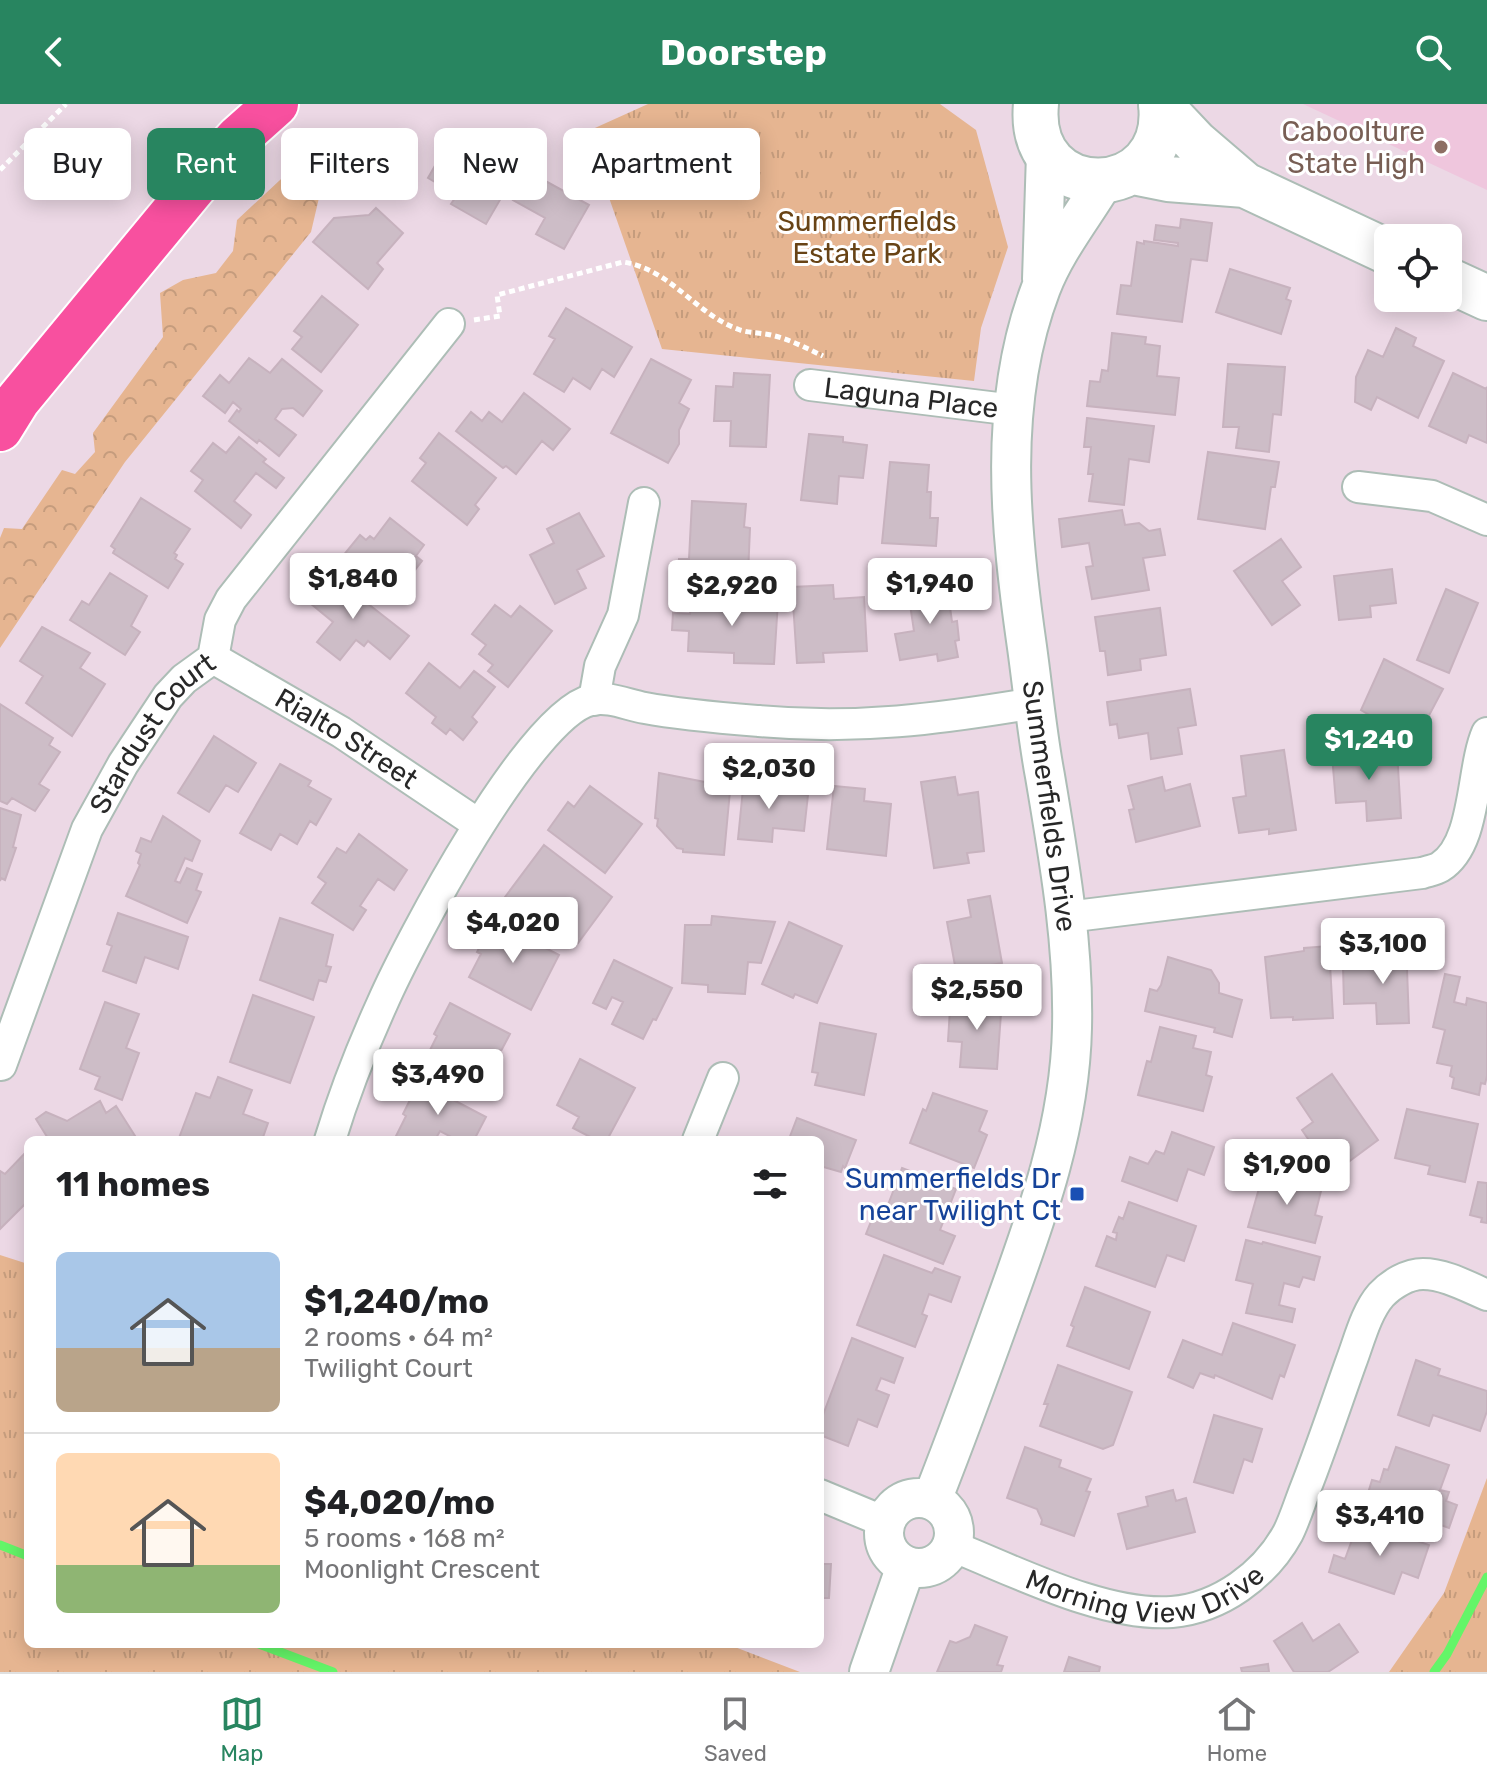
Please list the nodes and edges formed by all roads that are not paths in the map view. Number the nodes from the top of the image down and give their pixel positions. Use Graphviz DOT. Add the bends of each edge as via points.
graph roads {
  1 [pos="276,104"];
  2 [pos="1161,105"];
  3 [pos="1035,120"];
  4 [pos="1118,176"];
  5 [pos="1245,185"];
  6 [pos="1374,245"];
  7 [pos="1042,286"];
  8 [pos="1462,286"];
  9 [pos="1487,298"];
  10 [pos="449,324"];
  11 [pos="810,385"];
  12 [pos="1014,410"];
  13 [pos="0,429"];
  14 [pos="1358,487"];
  15 [pos="644,503"];
  16 [pos="1487,520"];
  17 [pos="213,658"];
  18 [pos="594,700"];
  19 [pos="1035,703"];
  20 [pos="1487,733"];
  21 [pos="478,824"];
  22 [pos="1067,917"];
  23 [pos="1,1065"];
  24 [pos="723,1078"];
  25 [pos="332,1136"];
  26 [pos="700,1136"];
  27 [pos="1487,1295"];
  28 [pos="824,1497"];
  29 [pos="932,1500"];
  30 [pos="885,1522"];
  31 [pos="952,1546"];
  32 [pos="906,1566"];
  33 [pos="869,1672"];
  1 -- 13 [label="main road" via="204,175 18,400"];
  2 -- 4 [label="main road" via="1154,149"];
  2 -- 5 [label="main road"];
  3 -- 4 [label="main road" via="1057,167 1087,181"];
  3 -- 7 [label="street, Summerfields Drive"];
  4 -- 5 [label="main road"];
  4 -- 7 [label="street, Summerfields Drive" via="1072,230"];
  5 -- 6 [label="main road"];
  7 -- 12 [label="street, Summerfields Drive"];
  8 -- 9 [label="main road"];
  10 -- 17 [label="street, Stardust Court" via="231,599 220,620"];
  11 -- 12 [label="street, Laguna Place"];
  12 -- 19 [label="street, Summerfields Drive" via="1014,554"];
  14 -- 16 [label="street" via="1432,496"];
  15 -- 18 [label="street" via="623,615 600,666"];
  17 -- 21 [label="street, Rialto Street" via="341,732"];
  17 -- 23 [label="street, Stardust Court" via="168,696 87,829"];
  18 -- 19 [label="street" via="762,722 855,726 943,719"];
  18 -- 21 [label="street" via="559,719"];
  19 -- 22 [label="street, Summerfields Drive"];
  20 -- 22 [label="street" via="1459,846 1441,866 1422,873"];
  21 -- 25 [label="street" via="382,1003"];
  22 -- 29 [label="street, Summerfields Drive" via="1072,1031 1056,1148 1040,1209"];
  24 -- 26 [label="street"];
  27 -- 31 [label="street, Morning View Drive" via="1423,1274 1401,1280 1381,1295 1288,1532 1242,1586 1208,1604 1173,1612 1131,1610 1090,1600"];
  28 -- 30 [label="street"];
  29 -- 30 [label="street" via="899,1504"];
  29 -- 31 [label="street" via="949,1514 955,1535"];
  30 -- 32 [label="street" via="885,1543"];
  31 -- 32 [label="street" via="938,1563 917,1569"];
  32 -- 33 [label="street"];
}
